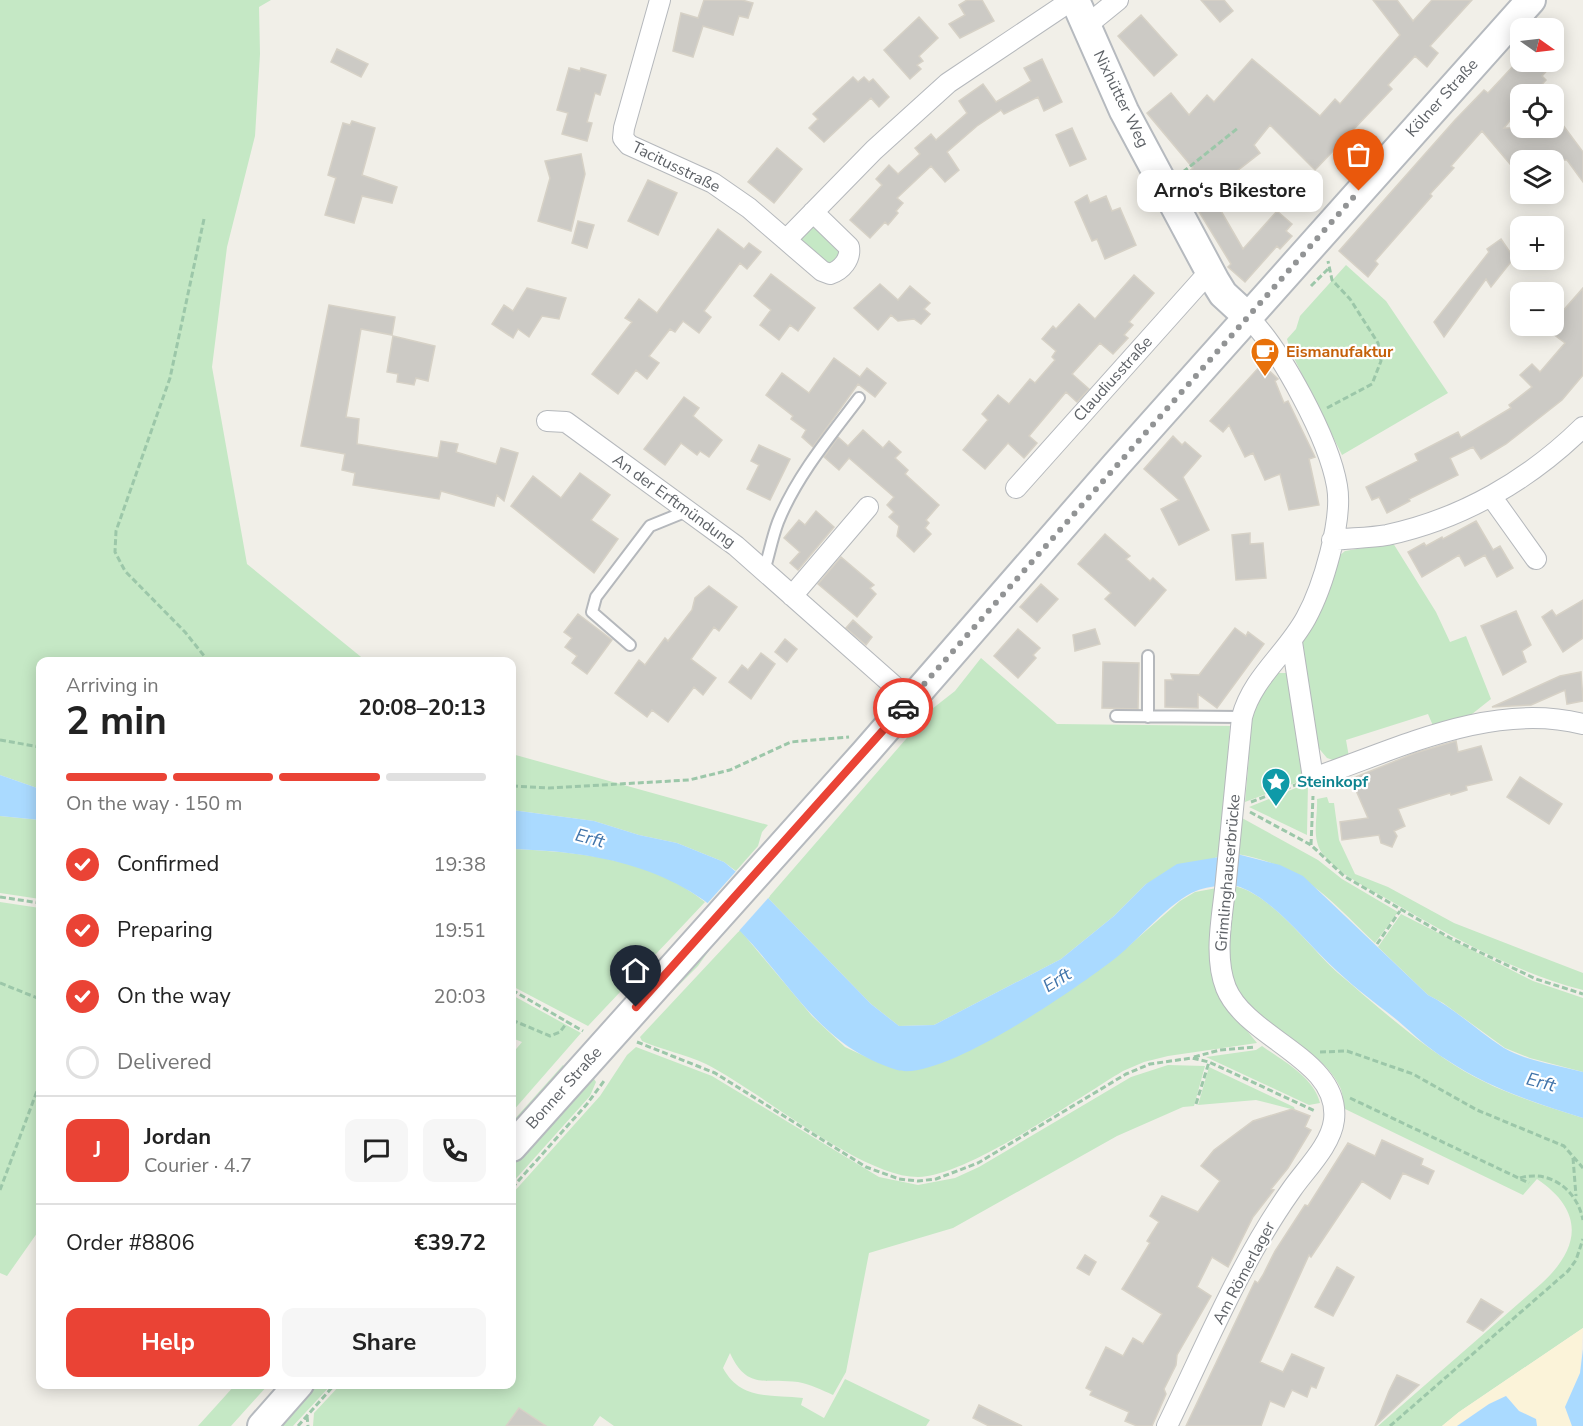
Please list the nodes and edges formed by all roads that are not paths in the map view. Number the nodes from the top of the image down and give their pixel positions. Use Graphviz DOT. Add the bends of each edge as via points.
graph roads {
  1 [pos="660,0"];
  2 [pos="1073,0"];
  3 [pos="1118,0"];
  4 [pos="1531,0"];
  5 [pos="1086,27"];
  6 [pos="813,212"];
  7 [pos="786,240"];
  8 [pos="1210,271"];
  9 [pos="1248,317"];
  10 [pos="859,398"];
  11 [pos="547,421"];
  12 [pos="1583,427"];
  13 [pos="1016,488"];
  14 [pos="1491,496"];
  15 [pos="868,507"];
  16 [pos="687,511"];
  17 [pos="1332,540"];
  18 [pos="1536,559"];
  19 [pos="764,571"];
  20 [pos="792,596"];
  21 [pos="1292,642"];
  22 [pos="630,645"];
  23 [pos="1148,656"];
  24 [pos="910,700"];
  25 [pos="1116,716"];
  26 [pos="1148,717"];
  27 [pos="1242,717"];
  28 [pos="1583,724"];
  29 [pos="758,872"];
  30 [pos="1332,1111"];
  31 [pos="516,1143"];
  32 [pos="295,1389"];
  33 [pos="262,1426"];
  34 [pos="1167,1426"];
  1 -- 7 [label="street, Tacitusstraße" via="623,138 629,145 713,183"];
  2 -- 5 [label="main road, Nixhütter Weg"];
  2 -- 6 [label="street" via="948,83"];
  3 -- 5 [label="street"];
  4 -- 9 [label="main road, Kölner Straße"];
  5 -- 8 [label="main road, Nixhütter Weg" via="1124,111"];
  6 -- 7 [label="street"];
  6 -- 7 [label="street, Tacitusstraße" via="849,247 848,260 838,271 830,274 822,270"];
  8 -- 9 [label="main road, Nixhütter Weg" via="1223,294"];
  8 -- 13 [label="street, Claudiusstraße"];
  9 -- 17 [label="street, Grimlinghauserbrücke" via="1263,332 1298,391 1333,471 1337,505"];
  9 -- 24 [label="main road, Kölner Straße"];
  10 -- 19 [label="lane" via="794,492 779,521"];
  11 -- 16 [label="street, An der Erftmündung" via="566,422"];
  12 -- 14 [label="street" via="1528,474"];
  14 -- 17 [label="street" via="1422,526 1385,535"];
  14 -- 18 [label="street"];
  15 -- 20 [label="street"];
  16 -- 19 [label="street, An der Erftmündung"];
  16 -- 22 [label="lane" via="650,526 596,597 592,612"];
  17 -- 21 [label="street, Grimlinghauserbrücke" via="1317,595"];
  19 -- 20 [label="street, An der Erftmündung"];
  20 -- 24 [label="street, An der Erftmündung"];
  21 -- 27 [label="street, Grimlinghauserbrücke" via="1253,688"];
  21 -- 28 [label="street" via="1313,778 1455,729 1487,722 1540,716"];
  23 -- 26 [label="lane"];
  24 -- 29 [label="main road, Kölner Straße"];
  25 -- 26 [label="lane"];
  26 -- 27 [label="lane"];
  27 -- 30 [label="street, Grimlinghauserbrücke" via="1221,928 1226,989 1248,1018 1323,1079"];
  29 -- 31 [label="main road, Bonner Straße"];
  30 -- 34 [label="street, Am Römerlager" via="1325,1143 1268,1223"];
  32 -- 33 [label="main road"];
}
